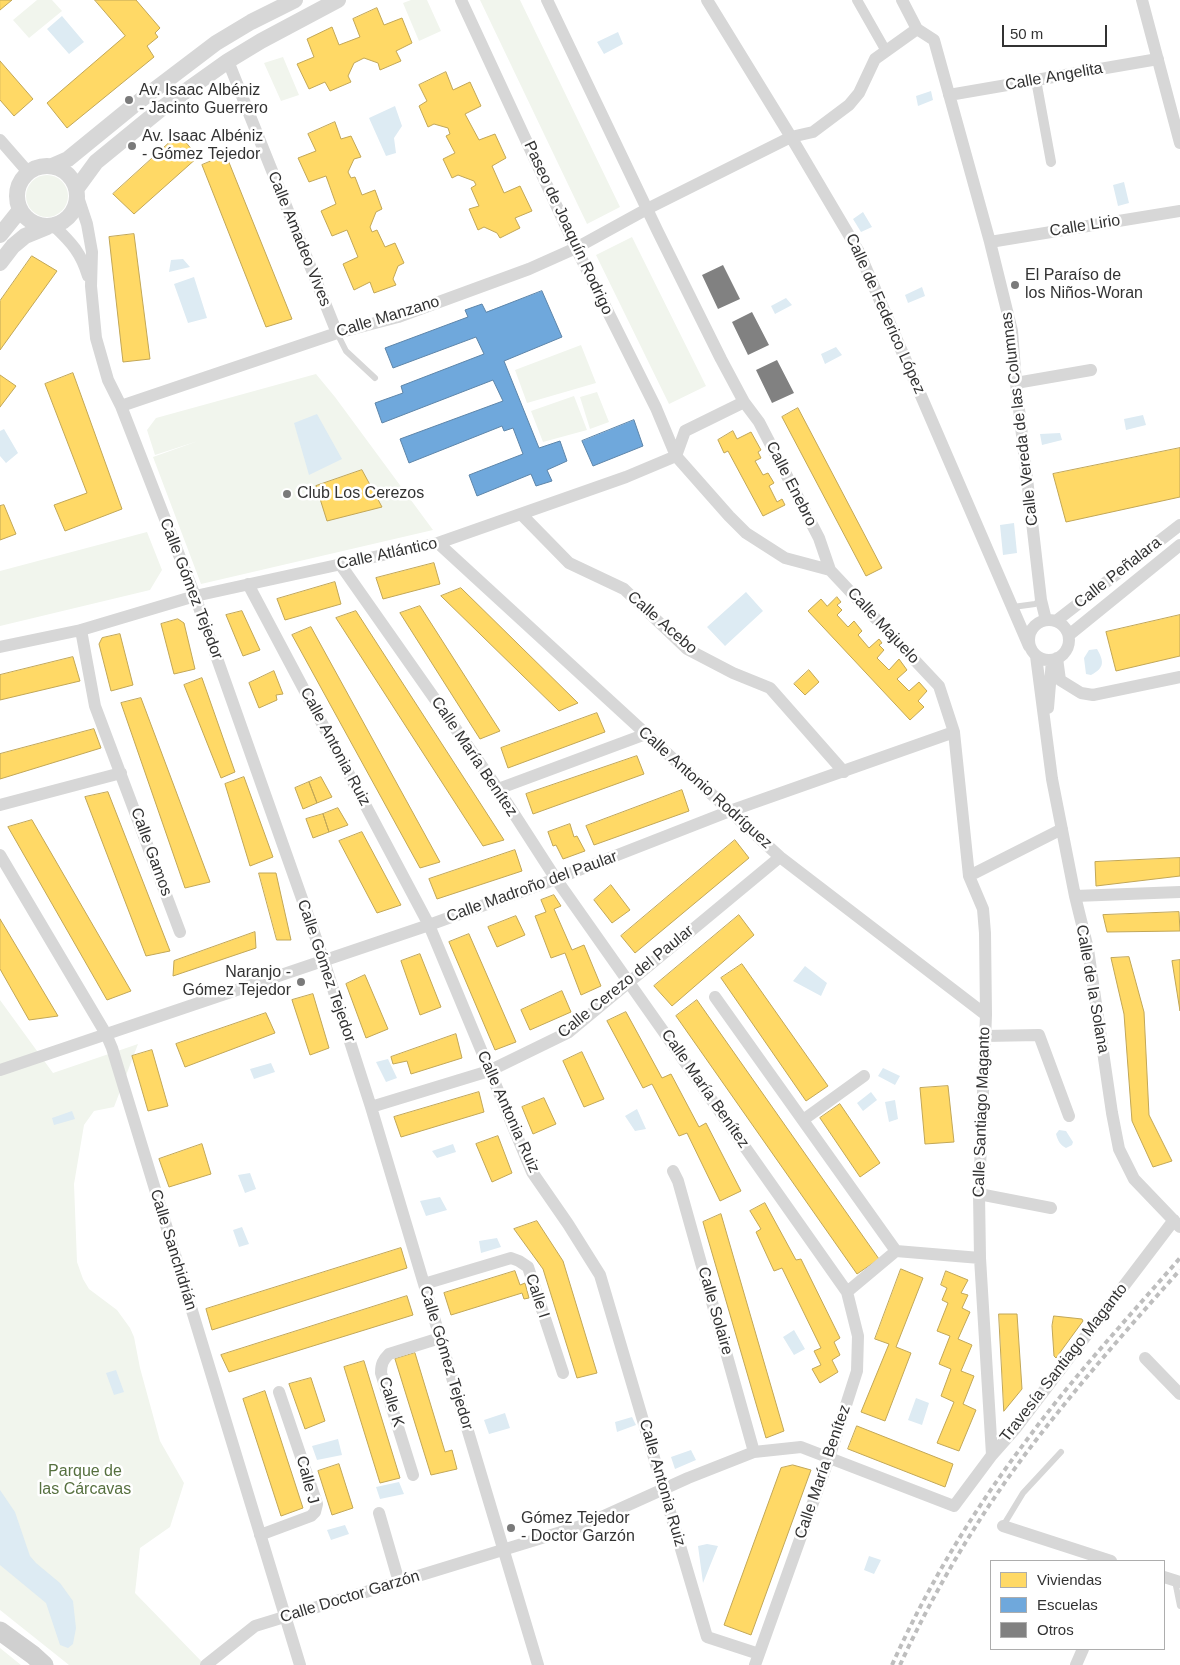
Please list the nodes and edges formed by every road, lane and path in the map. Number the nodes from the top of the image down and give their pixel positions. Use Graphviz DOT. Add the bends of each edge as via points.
graph roads {
  1 [pos="295,0"];
  2 [pos="338,0"];
  3 [pos="461,0"];
  4 [pos="547,0"];
  5 [pos="707,0"];
  6 [pos="857,0"];
  7 [pos="902,0"];
  8 [pos="1142,0"];
  9 [pos="917,29"];
  10 [pos="886,51"];
  11 [pos="1158,59"];
  12 [pos="228,61"];
  13 [pos="1036,80"];
  14 [pos="949,95"];
  15 [pos="791,137"];
  16 [pos="0,140"];
  17 [pos="1180,143"];
  18 [pos="1051,162"];
  19 [pos="52,166"];
  20 [pos="28,172"];
  21 [pos="77,193"];
  22 [pos="647,209"];
  23 [pos="20,210"];
  24 [pos="1180,211"];
  25 [pos="51,226"];
  26 [pos="0,235"];
  27 [pos="990,242"];
  28 [pos="576,248"];
  29 [pos="0,263"];
  30 [pos="90,286"];
  31 [pos="337,333"];
  32 [pos="1091,370"];
  33 [pos="375,378"];
  34 [pos="1016,383"];
  35 [pos="744,402"];
  36 [pos="121,406"];
  37 [pos="676,456"];
  38 [pos="522,514"];
  39 [pos="1180,525"];
  40 [pos="438,543"];
  41 [pos="1180,546"];
  42 [pos="340,564"];
  43 [pos="830,570"];
  44 [pos="248,584"];
  45 [pos="195,596"];
  46 [pos="1041,600"];
  47 [pos="1013,607"];
  48 [pos="1051,620"];
  49 [pos="81,630"];
  50 [pos="1069,635"];
  51 [pos="0,647"];
  52 [pos="1033,651"];
  53 [pos="1054,659"];
  54 [pos="1180,677"];
  55 [pos="954,732"];
  56 [pos="646,734"];
  57 [pos="1047,740"];
  58 [pos="844,772"];
  59 [pos="122,773"];
  60 [pos="498,789"];
  61 [pos="0,805"];
  62 [pos="730,811"];
  63 [pos="1062,829"];
  64 [pos="0,855"];
  65 [pos="780,857"];
  66 [pos="969,876"];
  67 [pos="556,879"];
  68 [pos="1180,892"];
  69 [pos="1075,896"];
  70 [pos="429,925"];
  71 [pos="180,932"];
  72 [pos="324,962"];
  73 [pos="629,982"];
  74 [pos="715,997"];
  75 [pos="986,1016"];
  76 [pos="106,1034"];
  77 [pos="985,1036"];
  78 [pos="0,1070"];
  79 [pos="489,1071"];
  80 [pos="864,1076"];
  81 [pos="371,1107"];
  82 [pos="1069,1116"];
  83 [pos="803,1120"];
  84 [pos="673,1172"];
  85 [pos="979,1194"];
  86 [pos="1051,1208"];
  87 [pos="1177,1224"];
  88 [pos="896,1252"];
  89 [pos="980,1258"];
  90 [pos="424,1284"];
  91 [pos="847,1292"];
  92 [pos="440,1338"];
  93 [pos="1145,1358"];
  94 [pos="563,1373"];
  95 [pos="279,1392"];
  96 [pos="1180,1394"];
  97 [pos="754,1452"];
  98 [pos="1061,1452"];
  99 [pos="992,1455"];
  100 [pos="829,1458"];
  101 [pos="413,1475"];
  102 [pos="664,1490"];
  103 [pos="954,1506"];
  104 [pos="379,1513"];
  105 [pos="1003,1526"];
  106 [pos="260,1535"];
  107 [pos="504,1550"];
  108 [pos="1108,1560"];
  109 [pos="1173,1580"];
  110 [pos="399,1582"];
  111 [pos="1180,1606"];
  112 [pos="285,1617"];
  113 [pos="0,1631"];
  114 [pos="1083,1650"];
  115 [pos="757,1660"];
  116 [pos="44,1665"];
  117 [pos="206,1665"];
  118 [pos="300,1665"];
  119 [pos="538,1665"];
  120 [pos="1076,1665"];
  1 -- 19 [label="street" via="216,43 76,154"];
  2 -- 12 [label="street"];
  3 -- 28 [label="street, Paseo de Joaquín Rodrigo"];
  4 -- 22 [label="street"];
  5 -- 15 [label="street, Calle de Federico López"];
  6 -- 10 [label="street"];
  7 -- 9 [label="street, Calle Vereda de las Columnas"];
  8 -- 11 [label="street"];
  9 -- 10 [label="street, Calle Manzano"];
  9 -- 14 [label="street, Calle Vereda de las Columnas" via="934,40"];
  10 -- 15 [label="street, Calle Manzano" via="875,59 849,106 813,132"];
  11 -- 13 [label="street, Calle Angelita"];
  11 -- 17 [label="street"];
  12 -- 21 [label="street" via="116,144 96,162"];
  12 -- 31 [label="street, Calle Amadeo Vives"];
  13 -- 14 [label="street, Calle Angelita"];
  13 -- 18 [label="street"];
  14 -- 27 [label="street, Calle Vereda de las Columnas"];
  15 -- 22 [label="street, Calle Manzano"];
  15 -- 47 [label="street, Calle de Federico López" via="860,252"];
  16 -- 20 [label="street"];
  19 -- 20 [label="street"];
  19 -- 21 [label="street" via="68,173"];
  20 -- 23 [label="street" via="17,190"];
  21 -- 25 [label="street" via="76,207 71,216"];
  21 -- 30 [label="street, Calle Gómez Tejedor" via="92,252"];
  22 -- 28 [label="street, Calle Manzano"];
  22 -- 35 [label="street"];
  23 -- 25 [label="street" via="31,222"];
  23 -- 26 [label="street"];
  24 -- 27 [label="street, Calle Lirio"];
  25 -- 29 [label="street" via="25,236"];
  25 -- 30 [label="street, Calle Gómez Tejedor" via="73,245 82,259"];
  27 -- 34 [label="street, Calle Vereda de las Columnas" via="1012,331"];
  28 -- 31 [label="street, Calle Manzano" via="529,269 398,316"];
  28 -- 37 [label="street, Paseo de Joaquín Rodrigo" via="656,408"];
  30 -- 36 [label="street, Calle Gómez Tejedor" via="96,338 108,380"];
  31 -- 33 [label="lane" via="346,351"];
  31 -- 36 [label="street, Calle Manzano"];
  32 -- 34 [label="street"];
  34 -- 46 [label="street, Calle Vereda de las Columnas"];
  35 -- 37 [label="street" via="685,431"];
  35 -- 43 [label="street, Calle Enebro" via="759,422 819,538"];
  36 -- 45 [label="street, Calle Gómez Tejedor"];
  37 -- 38 [label="street, Calle Atlántico"];
  37 -- 43 [label="street" via="746,533 785,558"];
  38 -- 40 [label="street, Calle Atlántico"];
  38 -- 58 [label="street, Calle Acebo" via="569,563 624,589 687,650 733,674 770,688"];
  39 -- 48 [label="street, Calle Peñalara" via="1070,611"];
  40 -- 42 [label="street, Calle Atlántico"];
  40 -- 56 [label="street, Calle Antonio Rodríguez"];
  41 -- 50 [label="street, Calle Peñalara"];
  42 -- 44 [label="street, Calle Atlántico"];
  42 -- 60 [label="street, Calle María Benítez"];
  43 -- 55 [label="street, Calle Majuelo" via="940,686"];
  44 -- 45 [label="street, Calle Atlántico"];
  44 -- 70 [label="street, Calle Antonia Ruiz"];
  45 -- 49 [label="street, Calle Atlántico"];
  45 -- 72 [label="street, Calle Gómez Tejedor"];
  46 -- 47 [label="lane"];
  46 -- 48 [label="street, Calle Vereda de las Columnas"];
  47 -- 52 [label="street, Calle de Federico López"];
  48 -- 50 [label="street, Calle Peñalara" via="1064,626"];
  48 -- 52 [label="street, Calle Peñalara" via="1037,624 1030,634"];
  49 -- 51 [label="street, Calle Atlántico"];
  49 -- 59 [label="street, Calle Gamos" via="95,706"];
  50 -- 53 [label="street, Calle Peñalara" via="1064,653"];
  52 -- 53 [label="street" via="1044,660"];
  52 -- 57 [label="street, Calle de la Solana"];
  53 -- 54 [label="street" via="1060,680 1081,693 1092,695"];
  53 -- 57 [label="street, Calle de la Solana"];
  55 -- 58 [label="street, Calle Madroño del Paular"];
  55 -- 66 [label="street, Calle Majuelo"];
  56 -- 60 [label="street"];
  56 -- 62 [label="street, Calle Antonio Rodríguez"];
  57 -- 63 [label="street, Calle de la Solana"];
  58 -- 62 [label="street, Calle Madroño del Paular"];
  59 -- 61 [label="street"];
  59 -- 71 [label="street, Calle Gamos"];
  60 -- 67 [label="street, Calle María Benítez"];
  62 -- 65 [label="street, Calle Antonio Rodríguez"];
  62 -- 67 [label="street, Calle Madroño del Paular"];
  63 -- 66 [label="street"];
  63 -- 69 [label="street, Calle de la Solana"];
  64 -- 76 [label="street, Calle Sanchidrián"];
  65 -- 73 [label="street, Calle Cerezo del Paular"];
  65 -- 75 [label="street, Calle Antonio Rodríguez"];
  66 -- 75 [label="street, Calle Santiago Maganto" via="982,908"];
  67 -- 70 [label="street, Calle Madroño del Paular"];
  67 -- 73 [label="street, Calle María Benítez"];
  68 -- 69 [label="street"];
  69 -- 87 [label="street, Calle de la Solana" via="1088,949 1119,1149 1134,1179"];
  70 -- 72 [label="street, Calle Madroño del Paular"];
  70 -- 79 [label="street, Calle Antonia Ruiz"];
  72 -- 76 [label="street, Calle Madroño del Paular"];
  72 -- 81 [label="street, Calle Gómez Tejedor"];
  73 -- 79 [label="street, Calle Cerezo del Paular" via="569,1032"];
  73 -- 91 [label="street, Calle María Benítez"];
  74 -- 83 [label="street"];
  75 -- 77 [label="street, Calle Santiago Maganto"];
  76 -- 78 [label="street, Calle Madroño del Paular"];
  76 -- 106 [label="street, Calle Sanchidrián"];
  77 -- 82 [label="street" via="1039,1036"];
  77 -- 85 [label="street, Calle Santiago Maganto"];
  79 -- 81 [label="street, Calle Cerezo del Paular"];
  79 -- 102 [label="street, Calle Antonia Ruiz" via="532,1172 600,1275"];
  80 -- 83 [label="street"];
  81 -- 90 [label="street, Calle Gómez Tejedor"];
  83 -- 88 [label="street"];
  84 -- 97 [label="street, Calle Solaire"];
  85 -- 86 [label="street"];
  85 -- 89 [label="street, Calle Santiago Maganto"];
  87 -- 99 [label="street, Travesía Santiago Maganto"];
  88 -- 89 [label="street"];
  88 -- 91 [label="street"];
  89 -- 99 [label="street, Calle Santiago Maganto"];
  90 -- 92 [label="street, Calle Gómez Tejedor"];
  90 -- 94 [label="street, Calle I" via="511,1258 519,1261 528,1267"];
  91 -- 100 [label="street, Calle María Benítez" via="858,1336 856,1371"];
  92 -- 101 [label="street, Calle K" via="390,1354 381,1365"];
  92 -- 107 [label="street, Calle Gómez Tejedor"];
  93 -- 96 [label="street"];
  95 -- 106 [label="street, Calle J" via="317,1504 311,1516"];
  97 -- 100 [label="street, Calle Doctor Garzón" via="801,1448"];
  97 -- 102 [label="street, Calle Doctor Garzón"];
  98 -- 105 [label="lane" via="1023,1494"];
  99 -- 103 [label="street, Travesía Santiago Maganto"];
  100 -- 103 [label="street, Calle Doctor Garzón"];
  100 -- 115 [label="street, Calle María Benítez"];
  102 -- 107 [label="street, Calle Doctor Garzón" via="584,1525"];
  102 -- 115 [label="street, Calle Antonia Ruiz" via="707,1637"];
  104 -- 110 [label="street"];
  105 -- 108 [label="street"];
  106 -- 112 [label="street, Calle Sanchidrián"];
  107 -- 110 [label="street, Calle Doctor Garzón"];
  107 -- 119 [label="street, Calle Gómez Tejedor"];
  109 -- 111 [label="lane"];
  110 -- 112 [label="street, Calle Doctor Garzón"];
  112 -- 117 [label="street, Calle Doctor Garzón" via="255,1626"];
  112 -- 118 [label="street, Calle Sanchidrián"];
  113 -- 116 [label="main road"];
  114 -- 120 [label="street"];
}
